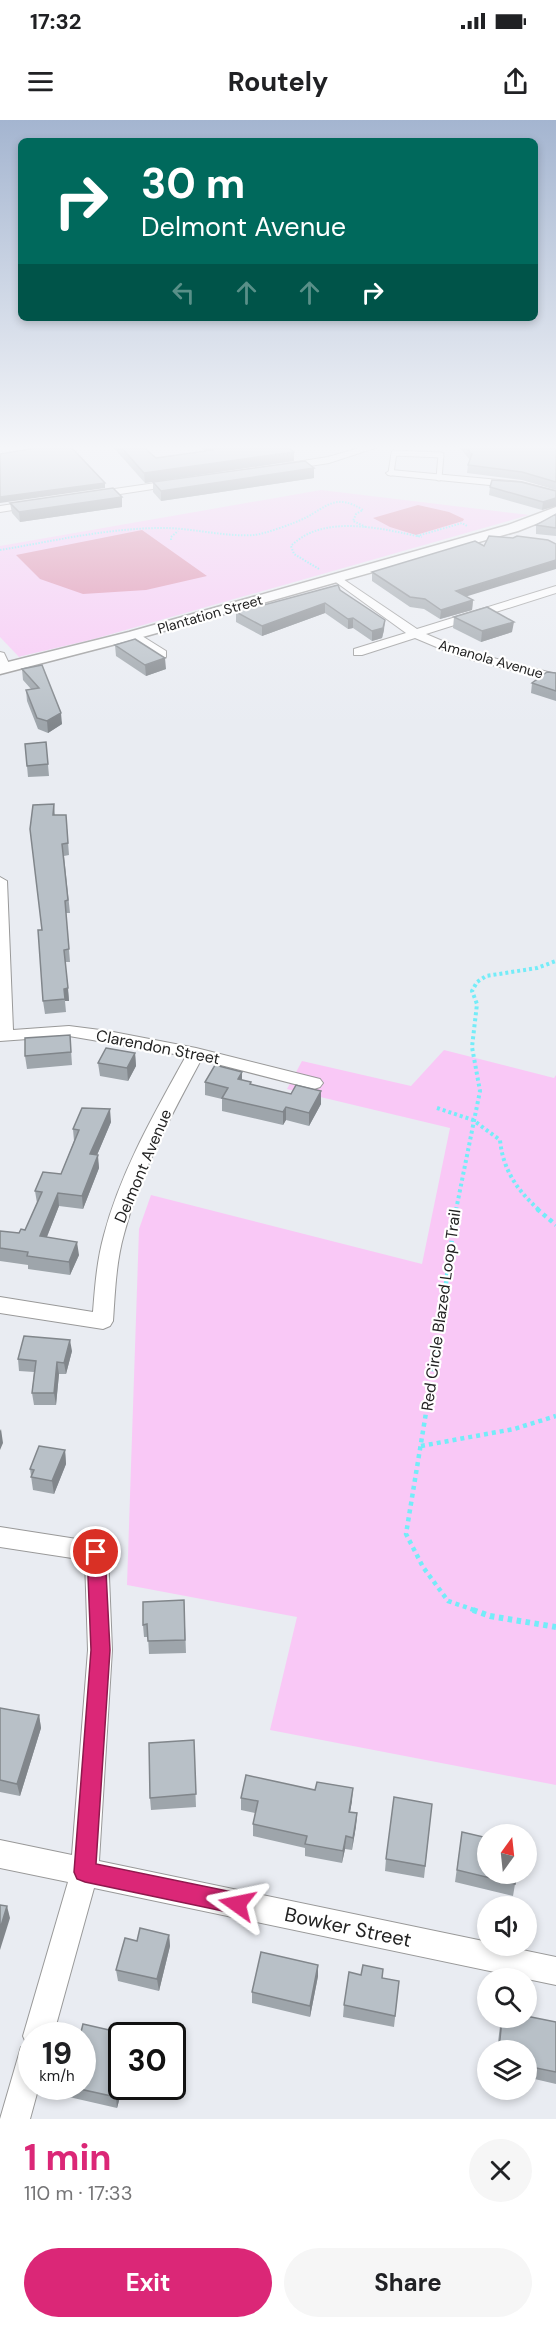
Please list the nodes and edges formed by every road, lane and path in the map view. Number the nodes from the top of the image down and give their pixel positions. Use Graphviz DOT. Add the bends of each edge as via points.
graph roads {
  1 [pos="59,539"];
  2 [pos="300,539"];
  3 [pos="472,539"];
  4 [pos="0,550"];
  5 [pos="331,575"];
  6 [pos="553,592"];
  7 [pos="415,633"];
  8 [pos="134,635"];
  9 [pos="358,652"];
  10 [pos="162,654"];
  11 [pos="2,664"];
  12 [pos="556,678"];
  13 [pos="0,881"];
  14 [pos="556,961"];
  15 [pos="3,1035"];
  16 [pos="196,1053"];
  17 [pos="314,1083"];
  18 [pos="436,1107"];
  19 [pos="473,1120"];
  20 [pos="556,1225"];
  21 [pos="0,1305"];
  22 [pos="556,1416"];
  23 [pos="421,1446"];
  24 [pos="0,1537"];
  25 [pos="556,1627"];
  26 [pos="0,1854"];
  27 [pos="85,1872"];
  28 [pos="556,1971"];
  29 [pos="42,2022"];
  30 [pos="20,2100"];
  31 [pos="15,2119"];
  1 -- 4 [label="path"];
  2 -- 5 [label="path" via="291,546 294,554"];
  3 -- 5 [label="street, Plantation Street"];
  5 -- 7 [label="street, Amanola Avenue"];
  5 -- 8 [label="street, Plantation Street"];
  6 -- 7 [label="street"];
  7 -- 9 [label="street"];
  7 -- 12 [label="street, Amanola Avenue" via="464,654"];
  8 -- 10 [label="street"];
  8 -- 11 [label="street, Plantation Street"];
  13 -- 15 [label="street"];
  14 -- 19 [label="path, Red Circle Blazed Loop Trail" via="486,976 472,991 477,1004 472,1047 480,1091"];
  15 -- 16 [label="street, Clarendon Street" via="89,1033"];
  16 -- 17 [label="street, Clarendon Street"];
  16 -- 21 [label="street, Delmont Avenue" via="123,1206 109,1259 103,1321"];
  18 -- 19 [label="path"];
  19 -- 20 [label="path" via="500,1140 500,1153 512,1183"];
  19 -- 23 [label="path, Red Circle Blazed Loop Trail"];
  22 -- 23 [label="path" via="514,1429"];
  23 -- 25 [label="path, Red Circle Blazed Loop Trail" via="406,1534 448,1602 490,1616"];
  24 -- 27 [label="street" via="96,1552 100,1650"];
  26 -- 27 [label="street, Bowker Street"];
  27 -- 28 [label="street, Bowker Street"];
  27 -- 29 [label="street"];
  30 -- 31 [label="street"];
}
